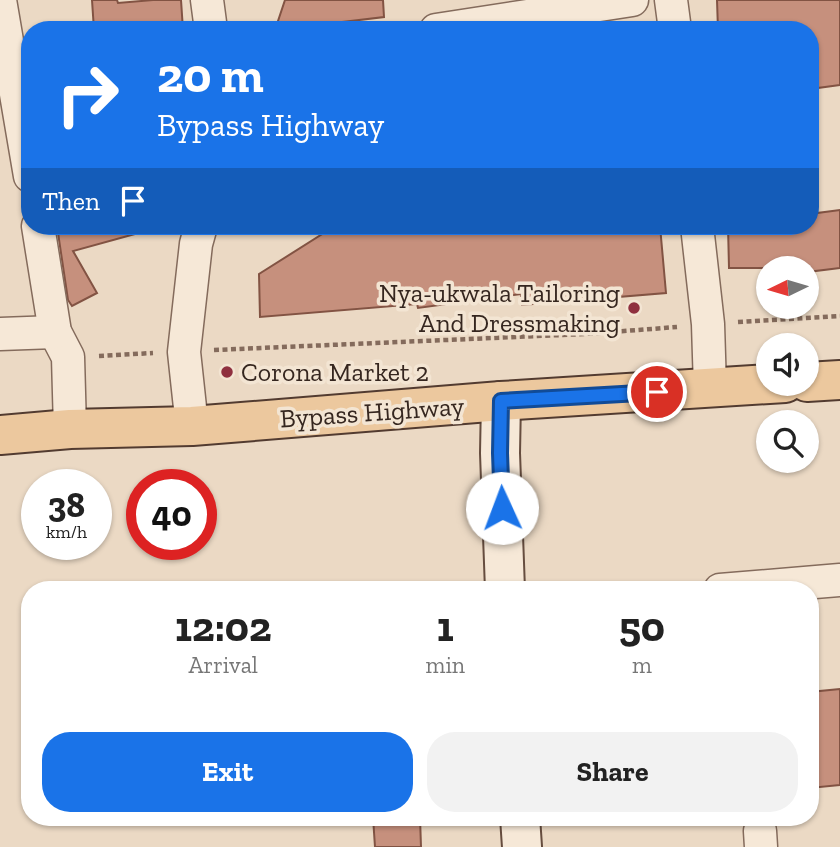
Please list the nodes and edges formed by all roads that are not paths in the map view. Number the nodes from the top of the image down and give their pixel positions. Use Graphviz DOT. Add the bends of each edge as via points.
graph roads {
  1 [pos="0,0"];
  2 [pos="207,0"];
  3 [pos="632,0"];
  4 [pos="671,0"];
  5 [pos="210,21"];
  6 [pos="495,21"];
  7 [pos="673,21"];
  8 [pos="21,123"];
  9 [pos="40,235"];
  10 [pos="198,235"];
  11 [pos="698,235"];
  12 [pos="0,334"];
  13 [pos="62,345"];
  14 [pos="840,380"];
  15 [pos="819,381"];
  16 [pos="756,385"];
  17 [pos="710,388"];
  18 [pos="501,401"];
  19 [pos="192,426"];
  20 [pos="70,429"];
  21 [pos="0,435"];
  22 [pos="840,580"];
  23 [pos="505,581"];
  24 [pos="819,582"];
  25 [pos="521,826"];
  26 [pos="522,847"];
  1 -- 8 [label="street"];
  2 -- 5 [label="street"];
  3 -- 6 [label="street"];
  4 -- 7 [label="street"];
  9 -- 13 [label="street"];
  10 -- 19 [label="street" via="184,352"];
  11 -- 17 [label="street"];
  12 -- 13 [label="street"];
  13 -- 20 [label="street"];
  14 -- 15 [label="main road"];
  16 -- 17 [label="main road, Bypass Highway"];
  17 -- 18 [label="main road, Bypass Highway"];
  18 -- 19 [label="main road, Bypass Highway"];
  18 -- 23 [label="street"];
  19 -- 20 [label="main road, Bypass Highway"];
  20 -- 21 [label="main road, Bypass Highway"];
  22 -- 24 [label="street"];
  25 -- 26 [label="street"];
}
